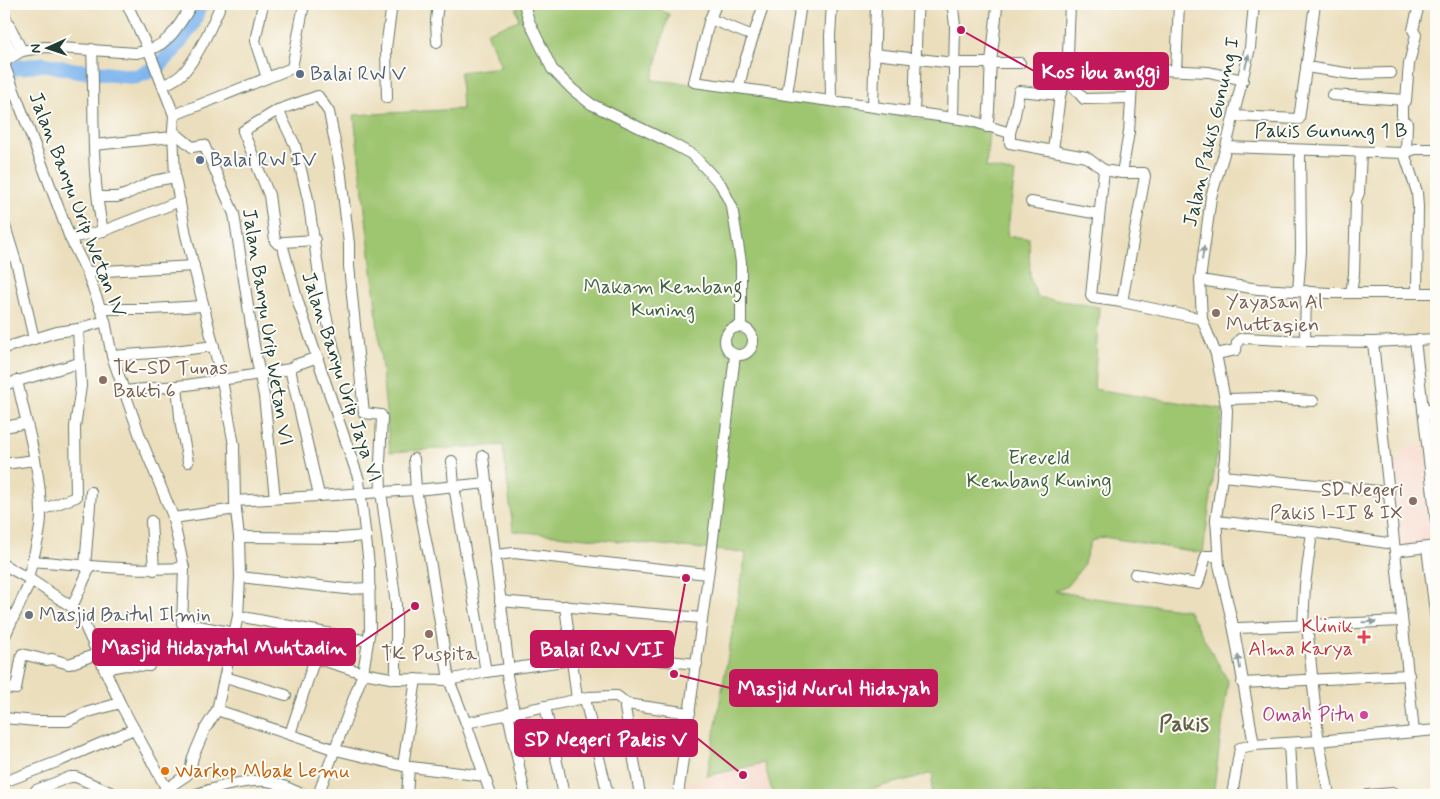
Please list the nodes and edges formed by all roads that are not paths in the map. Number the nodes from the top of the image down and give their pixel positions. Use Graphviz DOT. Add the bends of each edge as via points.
graph roads {
  1 [pos="127,4"];
  2 [pos="192,4"];
  3 [pos="221,4"];
  4 [pos="263,4"];
  5 [pos="304,4"];
  6 [pos="392,4"];
  7 [pos="438,4"];
  8 [pos="524,4"];
  9 [pos="716,4"];
  10 [pos="764,4"];
  11 [pos="801,4"];
  12 [pos="832,4"];
  13 [pos="876,4"];
  14 [pos="918,4"];
  15 [pos="949,4"];
  16 [pos="997,4"];
  17 [pos="1070,4"];
  18 [pos="1179,4"];
  19 [pos="1254,4"];
  20 [pos="1315,4"];
  21 [pos="1419,4"];
  22 [pos="4,14"];
  23 [pos="710,19"];
  24 [pos="753,36"];
  25 [pos="4,37"];
  26 [pos="437,42"];
  27 [pos="92,49"];
  28 [pos="149,51"];
  29 [pos="17,53"];
  30 [pos="874,54"];
  31 [pos="915,58"];
  32 [pos="954,63"];
  33 [pos="1020,63"];
  34 [pos="990,64"];
  35 [pos="5,65"];
  36 [pos="1306,67"];
  37 [pos="1176,70"];
  38 [pos="1391,74"];
  39 [pos="267,78"];
  40 [pos="1067,79"];
  41 [pos="1243,80"];
  42 [pos="162,82"];
  43 [pos="739,87"];
  44 [pos="787,94"];
  45 [pos="1060,95"];
  46 [pos="1332,95"];
  47 [pos="387,98"];
  48 [pos="1131,98"];
  49 [pos="831,100"];
  50 [pos="1406,100"];
  51 [pos="873,106"];
  52 [pos="278,110"];
  53 [pos="914,113"];
  54 [pos="174,115"];
  55 [pos="1234,116"];
  56 [pos="953,118"];
  57 [pos="987,127"];
  58 [pos="173,134"];
  59 [pos="1010,138"];
  60 [pos="94,145"];
  61 [pos="1226,147"];
  62 [pos="1436,149"];
  63 [pos="1053,150"];
  64 [pos="1300,150"];
  65 [pos="1360,152"];
  66 [pos="1405,152"];
  67 [pos="1104,170"];
  68 [pos="1122,173"];
  69 [pos="175,178"];
  70 [pos="98,197"];
  71 [pos="180,201"];
  72 [pos="1031,202"];
  73 [pos="1099,214"];
  74 [pos="4,223"];
  75 [pos="103,231"];
  76 [pos="70,238"];
  77 [pos="315,240"];
  78 [pos="283,244"];
  79 [pos="194,266"];
  80 [pos="86,272"];
  81 [pos="1200,280"];
  82 [pos="1302,291"];
  83 [pos="1351,293"];
  84 [pos="1416,293"];
  85 [pos="1436,293"];
  86 [pos="1122,302"];
  87 [pos="203,306"];
  88 [pos="100,308"];
  89 [pos="1202,319"];
  90 [pos="105,321"];
  91 [pos="741,327"];
  92 [pos="78,329"];
  93 [pos="1436,338"];
  94 [pos="34,339"];
  95 [pos="1415,340"];
  96 [pos="1305,341"];
  97 [pos="1373,342"];
  98 [pos="214,346"];
  99 [pos="4,348"];
  100 [pos="1216,354"];
  101 [pos="735,355"];
  102 [pos="112,356"];
  103 [pos="318,357"];
  104 [pos="336,358"];
  105 [pos="79,363"];
  106 [pos="290,369"];
  107 [pos="260,374"];
  108 [pos="17,380"];
  109 [pos="222,380"];
  110 [pos="4,384"];
  111 [pos="177,386"];
  112 [pos="124,391"];
  113 [pos="1226,399"];
  114 [pos="1313,401"];
  115 [pos="1436,409"];
  116 [pos="1424,411"];
  117 [pos="26,423"];
  118 [pos="4,427"];
  119 [pos="483,456"];
  120 [pos="414,459"];
  121 [pos="35,460"];
  122 [pos="452,461"];
  123 [pos="188,462"];
  124 [pos="4,464"];
  125 [pos="1222,476"];
  126 [pos="487,483"];
  127 [pos="454,486"];
  128 [pos="416,490"];
  129 [pos="381,491"];
  130 [pos="90,492"];
  131 [pos="1389,492"];
  132 [pos="360,493"];
  133 [pos="319,495"];
  134 [pos="275,498"];
  135 [pos="236,505"];
  136 [pos="41,510"];
  137 [pos="173,518"];
  138 [pos="151,521"];
  139 [pos="1216,521"];
  140 [pos="1436,521"];
  141 [pos="1312,532"];
  142 [pos="366,536"];
  143 [pos="239,537"];
  144 [pos="1395,547"];
  145 [pos="1432,547"];
  146 [pos="495,554"];
  147 [pos="1218,556"];
  148 [pos="32,561"];
  149 [pos="4,565"];
  150 [pos="88,567"];
  151 [pos="184,568"];
  152 [pos="154,570"];
  153 [pos="707,574"];
  154 [pos="1135,574"];
  155 [pos="240,577"];
  156 [pos="30,579"];
  157 [pos="370,588"];
  158 [pos="500,601"];
  159 [pos="565,606"];
  160 [pos="72,607"];
  161 [pos="238,616"];
  162 [pos="702,618"];
  163 [pos="1436,620"];
  164 [pos="1402,621"];
  165 [pos="1305,625"];
  166 [pos="1234,630"];
  167 [pos="235,633"];
  168 [pos="4,638"];
  169 [pos="368,641"];
  170 [pos="93,644"];
  171 [pos="97,654"];
  172 [pos="315,658"];
  173 [pos="572,658"];
  174 [pos="200,659"];
  175 [pos="697,664"];
  176 [pos="149,666"];
  177 [pos="104,669"];
  178 [pos="508,670"];
  179 [pos="486,672"];
  180 [pos="363,673"];
  181 [pos="1409,675"];
  182 [pos="225,676"];
  183 [pos="396,679"];
  184 [pos="416,679"];
  185 [pos="449,680"];
  186 [pos="1312,680"];
  187 [pos="1242,683"];
  188 [pos="4,688"];
  189 [pos="286,695"];
  190 [pos="581,699"];
  191 [pos="120,703"];
  192 [pos="627,704"];
  193 [pos="546,706"];
  194 [pos="217,710"];
  195 [pos="511,713"];
  196 [pos="690,713"];
  197 [pos="4,720"];
  198 [pos="466,723"];
  199 [pos="134,728"];
  200 [pos="1436,730"];
  201 [pos="1414,732"];
  202 [pos="290,734"];
  203 [pos="1318,741"];
  204 [pos="1289,743"];
  205 [pos="1254,745"];
  206 [pos="336,750"];
  207 [pos="406,767"];
  208 [pos="484,776"];
  209 [pos="4,782"];
  210 [pos="165,793"];
  211 [pos="33,795"];
  212 [pos="117,795"];
  213 [pos="194,795"];
  214 [pos="304,795"];
  215 [pos="318,795"];
  216 [pos="407,795"];
  217 [pos="491,795"];
  218 [pos="525,795"];
  219 [pos="564,795"];
  220 [pos="608,795"];
  221 [pos="640,795"];
  222 [pos="678,795"];
  223 [pos="1232,795"];
  224 [pos="1292,795"];
  225 [pos="1329,795"];
  226 [pos="1368,795"];
  227 [pos="1398,795"];
  1 -- 28 [label="street"];
  2 -- 28 [label="street" via="172,34"];
  3 -- 42 [label="street" via="184,73 175,80"];
  4 -- 39 [label="street" via="255,41"];
  5 -- 39 [label="street" via="293,67"];
  6 -- 47 [label="street" via="386,48"];
  7 -- 26 [label="street"];
  8 -- 91 [label="street" via="552,69 573,90 591,104 693,155 721,186 732,207 741,262"];
  9 -- 23 [label="street"];
  10 -- 24 [label="street"];
  11 -- 44 [label="street"];
  12 -- 49 [label="street"];
  13 -- 30 [label="street"];
  14 -- 31 [label="street"];
  15 -- 32 [label="street" via="954,10"];
  16 -- 34 [label="street"];
  17 -- 40 [label="street"];
  18 -- 37 [label="street"];
  41 -- 19 [label="street, Jalan Pakis Gunung I, one-way"];
  20 -- 36 [label="street"];
  21 -- 50 [label="street"];
  22 -- 29 [label="street"];
  23 -- 24 [label="street"];
  23 -- 43 [label="street" via="693,81"];
  24 -- 43 [label="street"];
  25 -- 29 [label="street"];
  27 -- 28 [label="street"];
  27 -- 29 [label="street" via="45,47"];
  27 -- 60 [label="street"];
  28 -- 42 [label="street"];
  29 -- 35 [label="street"];
  30 -- 31 [label="street"];
  30 -- 51 [label="street"];
  31 -- 32 [label="street"];
  31 -- 53 [label="street"];
  32 -- 34 [label="street"];
  32 -- 56 [label="street"];
  33 -- 34 [label="street"];
  34 -- 57 [label="street"];
  35 -- 76 [label="street, Jalan Banyu Urip Wetan IV"];
  36 -- 38 [label="street" via="1352,74"];
  36 -- 55 [label="street" via="1299,119"];
  37 -- 41 [label="street" via="1209,72"];
  37 -- 48 [label="street" via="1133,69"];
  39 -- 54 [label="street"];
  40 -- 45 [label="street"];
  40 -- 48 [label="street" via="1084,99"];
  41 -- 55 [label="street, Jalan Pakis Gunung I"];
  42 -- 54 [label="street"];
  43 -- 44 [label="street"];
  44 -- 49 [label="street"];
  45 -- 59 [label="street" via="1019,91"];
  45 -- 63 [label="street"];
  46 -- 50 [label="street"];
  48 -- 68 [label="street"];
  49 -- 51 [label="street"];
  50 -- 66 [label="street" via="1402,104 1402,120 1407,123"];
  51 -- 53 [label="street"];
  52 -- 77 [label="street, Jalan Banyu Urip Jaya VI" via="295,145"];
  52 -- 78 [label="street" via="243,131 269,195 276,241"];
  52 -- 129 [label="street" via="317,96 329,112 349,244 364,413 382,417"];
  53 -- 56 [label="street"];
  54 -- 58 [label="street"];
  55 -- 61 [label="street, Jalan Pakis Gunung I"];
  56 -- 57 [label="street"];
  57 -- 59 [label="street"];
  58 -- 60 [label="street"];
  58 -- 69 [label="street"];
  58 -- 107 [label="street, Jalan Banyu Urip Wetan VI" via="192,147 204,146 234,214"];
  59 -- 63 [label="street"];
  60 -- 70 [label="street"];
  61 -- 64 [label="street, Pakis Gunung 1 B"];
  81 -- 61 [label="street, Jalan Pakis Gunung I, one-way" via="1211,196"];
  62 -- 66 [label="street, Pakis Gunung 1 B"];
  63 -- 67 [label="street" via="1086,157"];
  64 -- 65 [label="street, Pakis Gunung 1 B"];
  64 -- 82 [label="street"];
  65 -- 66 [label="street, Pakis Gunung 1 B"];
  65 -- 83 [label="street"];
  66 -- 84 [label="street" via="1417,192"];
  67 -- 68 [label="street"];
  67 -- 73 [label="street"];
  68 -- 86 [label="street" via="1142,173 1145,176"];
  69 -- 70 [label="street" via="153,181 117,197"];
  69 -- 71 [label="street"];
  70 -- 75 [label="street"];
  71 -- 75 [label="street"];
  71 -- 79 [label="street"];
  72 -- 73 [label="street"];
  73 -- 86 [label="street" via="1091,296"];
  74 -- 94 [label="street"];
  75 -- 76 [label="street"];
  76 -- 80 [label="street, Jalan Banyu Urip Wetan IV"];
  77 -- 78 [label="street, Jalan Banyu Urip Jaya VI"];
  77 -- 104 [label="street, Jalan Banyu Urip Jaya VI" via="323,302"];
  78 -- 103 [label="street, Jalan Banyu Urip Jaya VI" via="293,286"];
  79 -- 80 [label="street"];
  79 -- 87 [label="street"];
  80 -- 88 [label="street, Jalan Banyu Urip Wetan IV"];
  81 -- 82 [label="street" via="1258,289"];
  81 -- 89 [label="street, Jalan Pakis Gunung I"];
  82 -- 83 [label="street"];
  82 -- 96 [label="street"];
  83 -- 84 [label="street"];
  84 -- 85 [label="street"];
  86 -- 89 [label="street"];
  87 -- 88 [label="street"];
  87 -- 98 [label="street"];
  88 -- 90 [label="street, Jalan Banyu Urip Wetan IV"];
  89 -- 100 [label="street, Jalan Pakis Gunung I"];
  90 -- 92 [label="street"];
  90 -- 102 [label="street, Jalan Banyu Urip Wetan IV"];
  91 -- 101 [label="street" via="728,332 725,339 726,346"];
  91 -- 101 [label="street" via="748,329 754,343 748,353"];
  92 -- 94 [label="street"];
  92 -- 105 [label="street"];
  93 -- 95 [label="street"];
  94 -- 99 [label="street"];
  95 -- 97 [label="street"];
  95 -- 116 [label="street"];
  96 -- 97 [label="street"];
  96 -- 100 [label="street" via="1244,338 1237,343 1236,350"];
  97 -- 131 [label="street"];
  98 -- 102 [label="street"];
  98 -- 109 [label="street"];
  100 -- 113 [label="street, Jalan Pakis Gunung I"];
  101 -- 153 [label="street"];
  102 -- 112 [label="street, Jalan Banyu Urip Wetan IV"];
  103 -- 106 [label="street"];
  103 -- 132 [label="street, Jalan Banyu Urip Jaya VI" via="359,480"];
  105 -- 108 [label="street"];
  105 -- 136 [label="street" via="81,386 75,427 76,498"];
  106 -- 107 [label="street"];
  106 -- 133 [label="street"];
  107 -- 109 [label="street"];
  107 -- 134 [label="street, Jalan Banyu Urip Wetan VI"];
  108 -- 110 [label="street"];
  108 -- 117 [label="street"];
  109 -- 111 [label="street"];
  109 -- 135 [label="street" via="234,445"];
  111 -- 112 [label="street"];
  111 -- 123 [label="street"];
  112 -- 137 [label="street, Jalan Banyu Urip Wetan IV"];
  113 -- 114 [label="street"];
  113 -- 125 [label="street, Jalan Pakis Gunung I"];
  115 -- 116 [label="street"];
  116 -- 140 [label="street"];
  117 -- 118 [label="street"];
  117 -- 121 [label="street"];
  119 -- 126 [label="street"];
  120 -- 128 [label="street"];
  121 -- 124 [label="street"];
  121 -- 136 [label="street"];
  122 -- 127 [label="street"];
  125 -- 131 [label="street"];
  125 -- 139 [label="street, Jalan Pakis Gunung I"];
  126 -- 127 [label="street"];
  126 -- 146 [label="street"];
  127 -- 128 [label="street"];
  127 -- 179 [label="street"];
  128 -- 129 [label="street"];
  128 -- 185 [label="street"];
  129 -- 132 [label="street"];
  129 -- 183 [label="street" via="396,605"];
  130 -- 150 [label="street"];
  131 -- 144 [label="street"];
  132 -- 133 [label="street"];
  132 -- 142 [label="street, Jalan Banyu Urip Jaya VI"];
  133 -- 134 [label="street"];
  134 -- 135 [label="street"];
  135 -- 137 [label="street"];
  135 -- 143 [label="street"];
  136 -- 148 [label="street"];
  137 -- 151 [label="street, Jalan Banyu Urip Wetan IV"];
  138 -- 152 [label="street"];
  139 -- 141 [label="street"];
  139 -- 147 [label="street, Jalan Pakis Gunung I"];
  141 -- 144 [label="street"];
  141 -- 165 [label="street" via="1305,585"];
  142 -- 143 [label="street"];
  142 -- 157 [label="street, Jalan Banyu Urip Jaya VI"];
  143 -- 155 [label="street"];
  144 -- 145 [label="street"];
  144 -- 164 [label="street"];
  145 -- 163 [label="street"];
  146 -- 153 [label="street" via="514,553"];
  146 -- 158 [label="street"];
  147 -- 154 [label="street" via="1206,556 1198,584"];
  147 -- 166 [label="street, Jalan Pakis Gunung I"];
  148 -- 150 [label="street"];
  148 -- 156 [label="street"];
  149 -- 156 [label="street"];
  150 -- 152 [label="street"];
  150 -- 160 [label="street"];
  151 -- 152 [label="street"];
  151 -- 167 [label="street, Jalan Banyu Urip Wetan IV" via="182,623"];
  153 -- 162 [label="street"];
  155 -- 157 [label="street" via="346,589"];
  155 -- 161 [label="street"];
  156 -- 160 [label="street"];
  156 -- 168 [label="street"];
  157 -- 169 [label="street, Jalan Banyu Urip Jaya VI"];
  158 -- 159 [label="street"];
  158 -- 178 [label="street"];
  159 -- 162 [label="street"];
  159 -- 173 [label="street"];
  160 -- 170 [label="street"];
  161 -- 167 [label="street"];
  161 -- 169 [label="street"];
  162 -- 175 [label="street"];
  165 -- 164 [label="street, one-way"];
  164 -- 181 [label="street"];
  165 -- 166 [label="street"];
  165 -- 186 [label="street"];
  187 -- 166 [label="street, Jalan Pakis Gunung I, one-way"];
  167 -- 172 [label="street"];
  167 -- 182 [label="street"];
  169 -- 180 [label="street, Jalan Banyu Urip Jaya VI"];
  170 -- 171 [label="street"];
  170 -- 174 [label="street" via="116,634 143,638"];
  171 -- 177 [label="street"];
  171 -- 188 [label="street" via="69,664 22,654 16,689"];
  172 -- 180 [label="street"];
  172 -- 202 [label="street"];
  173 -- 175 [label="street" via="582,652"];
  173 -- 178 [label="street"];
  173 -- 190 [label="street"];
  175 -- 196 [label="street"];
  176 -- 177 [label="street" via="125,665"];
  177 -- 191 [label="street"];
  178 -- 179 [label="street"];
  178 -- 195 [label="street"];
  179 -- 185 [label="street"];
  180 -- 183 [label="street"];
  180 -- 206 [label="street, Jalan Banyu Urip Jaya VI"];
  181 -- 186 [label="street"];
  181 -- 201 [label="street"];
  182 -- 189 [label="street"];
  182 -- 194 [label="street"];
  183 -- 184 [label="street"];
  184 -- 185 [label="street"];
  184 -- 207 [label="street"];
  185 -- 198 [label="street"];
  186 -- 187 [label="street"];
  186 -- 203 [label="street"];
  187 -- 205 [label="street, Jalan Pakis Gunung I"];
  190 -- 192 [label="street" via="617,696"];
  190 -- 193 [label="street"];
  190 -- 220 [label="street"];
  191 -- 197 [label="street" via="68,721"];
  191 -- 199 [label="street"];
  192 -- 196 [label="street"];
  192 -- 221 [label="street" via="624,708"];
  193 -- 195 [label="street"];
  193 -- 219 [label="street"];
  194 -- 202 [label="street"];
  194 -- 210 [label="street" via="205,729 190,771"];
  195 -- 198 [label="street"];
  195 -- 218 [label="street"];
  196 -- 222 [label="street"];
  198 -- 208 [label="street"];
  199 -- 209 [label="street"];
  199 -- 210 [label="street"];
  200 -- 201 [label="street"];
  201 -- 203 [label="street"];
  202 -- 206 [label="street"];
  203 -- 204 [label="street"];
  203 -- 225 [label="street"];
  204 -- 205 [label="street"];
  204 -- 224 [label="street"];
  205 -- 223 [label="street" via="1239,749"];
  206 -- 207 [label="street"];
  206 -- 215 [label="street, Jalan Banyu Urip Jaya VI"];
  207 -- 208 [label="street"];
  207 -- 216 [label="street"];
  208 -- 217 [label="street"];
  211 -- 212 [label="street" via="36,790 76,777"];
  213 -- 214 [label="street" via="237,784 266,781"];
  226 -- 227 [label="street"];
}
